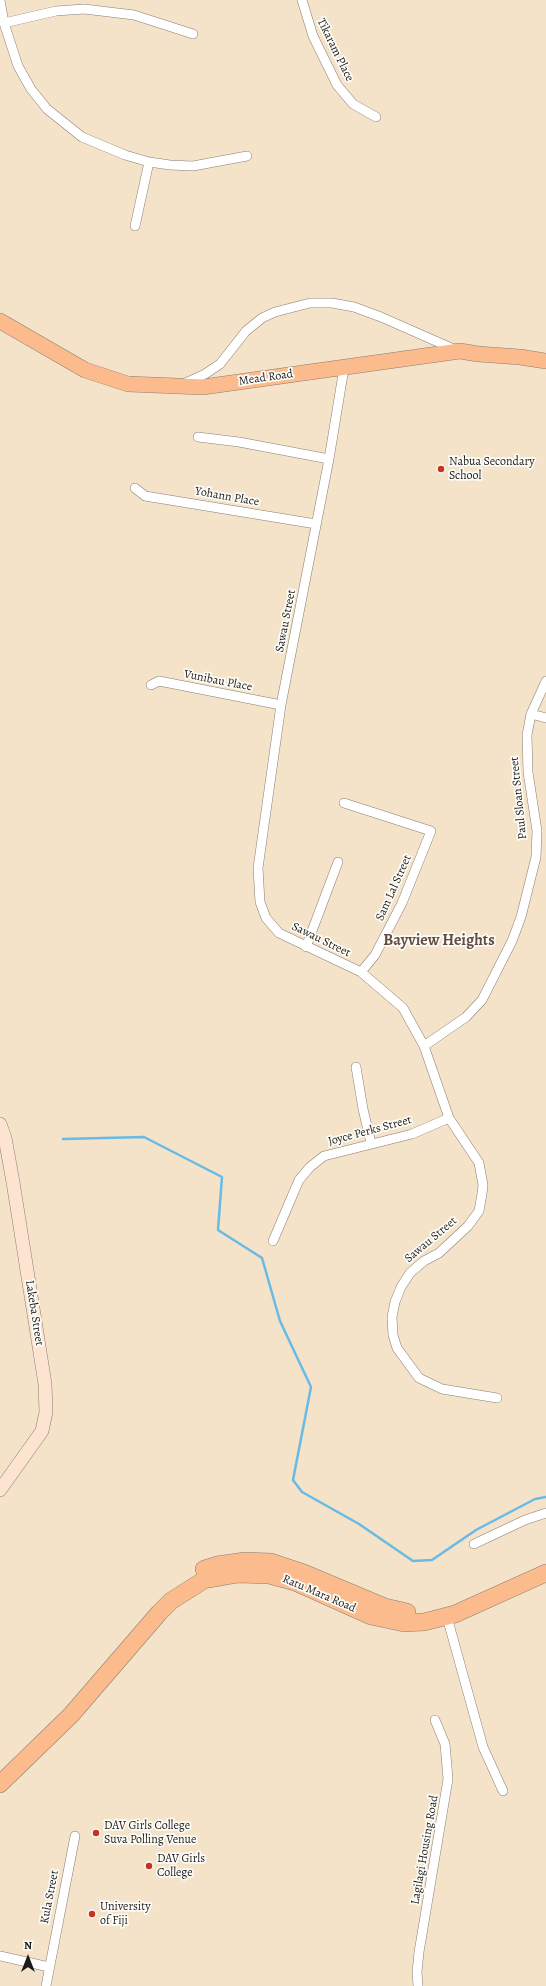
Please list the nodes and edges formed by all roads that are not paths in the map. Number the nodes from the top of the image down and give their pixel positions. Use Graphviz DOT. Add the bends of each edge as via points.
graph roads {
  1 [pos="0,0"];
  2 [pos="302,0"];
  3 [pos="4,23"];
  4 [pos="193,34"];
  5 [pos="376,117"];
  6 [pos="247,156"];
  7 [pos="148,162"];
  8 [pos="135,226"];
  9 [pos="0,321"];
  10 [pos="460,352"];
  11 [pos="546,361"];
  12 [pos="344,368"];
  13 [pos="178,386"];
  14 [pos="198,437"];
  15 [pos="329,459"];
  16 [pos="135,488"];
  17 [pos="316,524"];
  18 [pos="546,681"];
  19 [pos="151,685"];
  20 [pos="281,705"];
  21 [pos="531,714"];
  22 [pos="546,718"];
  23 [pos="344,803"];
  24 [pos="338,862"];
  25 [pos="306,947"];
  26 [pos="361,972"];
  27 [pos="424,1046"];
  28 [pos="356,1067"];
  29 [pos="450,1118"];
  30 [pos="0,1124"];
  31 [pos="371,1143"];
  32 [pos="273,1241"];
  33 [pos="497,1398"];
  34 [pos="0,1490"];
  35 [pos="546,1513"];
  36 [pos="474,1544"];
  37 [pos="546,1561"];
  38 [pos="546,1573"];
  39 [pos="447,1616"];
  40 [pos="435,1720"];
  41 [pos="0,1770"];
  42 [pos="0,1784"];
  43 [pos="503,1791"];
  44 [pos="75,1836"];
  45 [pos="0,1956"];
  46 [pos="49,1967"];
  47 [pos="46,1986"];
  48 [pos="418,1986"];
  1 -- 3 [label="street"];
  2 -- 5 [label="street, Tikaram Place" via="313,36 337,85 353,104"];
  3 -- 4 [label="street" via="56,11 84,9 134,15"];
  3 -- 7 [label="street" via="18,66 31,89 47,109 82,137 104,148"];
  6 -- 7 [label="street" via="193,166"];
  7 -- 8 [label="street"];
  9 -- 13 [label="main road, Mead Road" via="85,370 128,384"];
  10 -- 11 [label="main road, Mead Road" via="520,356"];
  10 -- 12 [label="main road, Mead Road"];
  10 -- 13 [label="street" via="354,306 310,303 262,318 246,331 220,364"];
  12 -- 13 [label="main road, Mead Road" via="203,387"];
  12 -- 15 [label="street, Sawau Street"];
  14 -- 15 [label="street"];
  15 -- 17 [label="street, Sawau Street"];
  16 -- 17 [label="street, Yohann Place" via="146,496"];
  17 -- 20 [label="street, Sawau Street"];
  18 -- 21 [label="street, Paul Sloan Street"];
  19 -- 20 [label="street, Vunibau Place" via="159,681"];
  20 -- 25 [label="street, Sawau Street" via="258,868 258,887 266,918 280,933"];
  21 -- 22 [label="street"];
  21 -- 27 [label="street, Paul Sloan Street" via="526,754 537,831 536,857 520,917 512,941 482,1000 466,1017"];
  23 -- 26 [label="street, Sam Lal Street" via="431,831 402,903 375,955"];
  24 -- 25 [label="street"];
  25 -- 26 [label="street, Sawau Street"];
  26 -- 27 [label="street, Sawau Street" via="403,1008"];
  27 -- 29 [label="street, Sawau Street"];
  28 -- 31 [label="street"];
  29 -- 31 [label="street, Joyce Perks Street" via="412,1134"];
  29 -- 33 [label="street, Sawau Street" via="479,1163 483,1184 479,1211 455,1239 410,1273 395,1302 392,1317 393,1334 398,1348 419,1378 442,1389"];
  30 -- 34 [label="main road, Lakeba Street" via="6,1138 45,1384 46,1412 42,1431"];
  31 -- 32 [label="street, Joyce Perks Street" via="324,1156 310,1167 298,1180"];
  35 -- 36 [label="street"];
  37 -- 41 [label="highway, Ratu Mara Road" via="456,1602 418,1613 385,1607 272,1562 244,1561 201,1570 175,1584 146,1612 66,1705"];
  38 -- 39 [label="highway, Ratu Mara Road"];
  39 -- 42 [label="highway, Ratu Mara Road" via="424,1622 404,1623 387,1620 353,1609 295,1582 268,1575 238,1574 204,1580 171,1601 71,1715"];
  39 -- 43 [label="street" via="483,1747"];
  40 -- 48 [label="street, Lagilagi Housing Road" via="445,1744 448,1779 419,1952"];
  44 -- 46 [label="street, Kula Street"];
  45 -- 46 [label="street"];
  46 -- 47 [label="street, Kula Street"];
}
